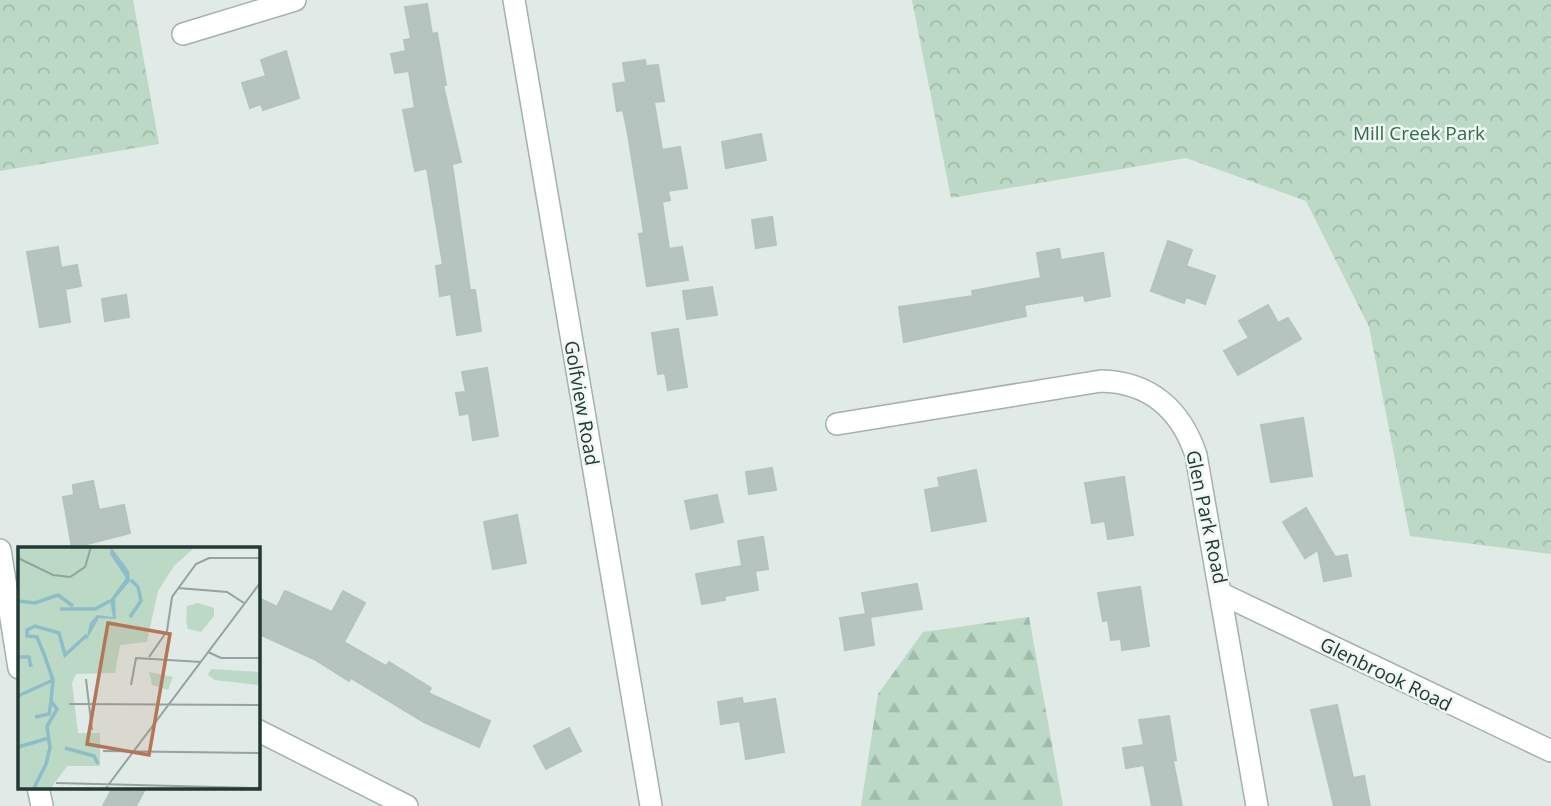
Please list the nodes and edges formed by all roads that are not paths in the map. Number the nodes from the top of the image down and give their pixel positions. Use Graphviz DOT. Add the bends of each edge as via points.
graph roads {
  1 [pos="295,0"];
  2 [pos="514,0"];
  3 [pos="183,34"];
  4 [pos="837,424"];
  5 [pos="0,550"];
  6 [pos="1223,594"];
  7 [pos="10,609"];
  8 [pos="18,661"];
  9 [pos="259,731"];
  10 [pos="1551,751"];
  11 [pos="38,788"];
  12 [pos="41,806"];
  13 [pos="407,806"];
  14 [pos="651,806"];
  15 [pos="1257,806"];
  1 -- 3 [label="street"];
  2 -- 14 [label="street, Golfview Road"];
  4 -- 6 [label="street, Glen Park Road" via="1101,381 1140,388 1171,408 1189,435"];
  5 -- 7 [label="street"];
  6 -- 10 [label="street, Glenbrook Road"];
  6 -- 15 [label="street, Glen Park Road"];
  7 -- 8 [label="street"];
  9 -- 13 [label="street"];
  11 -- 12 [label="street"];
}
